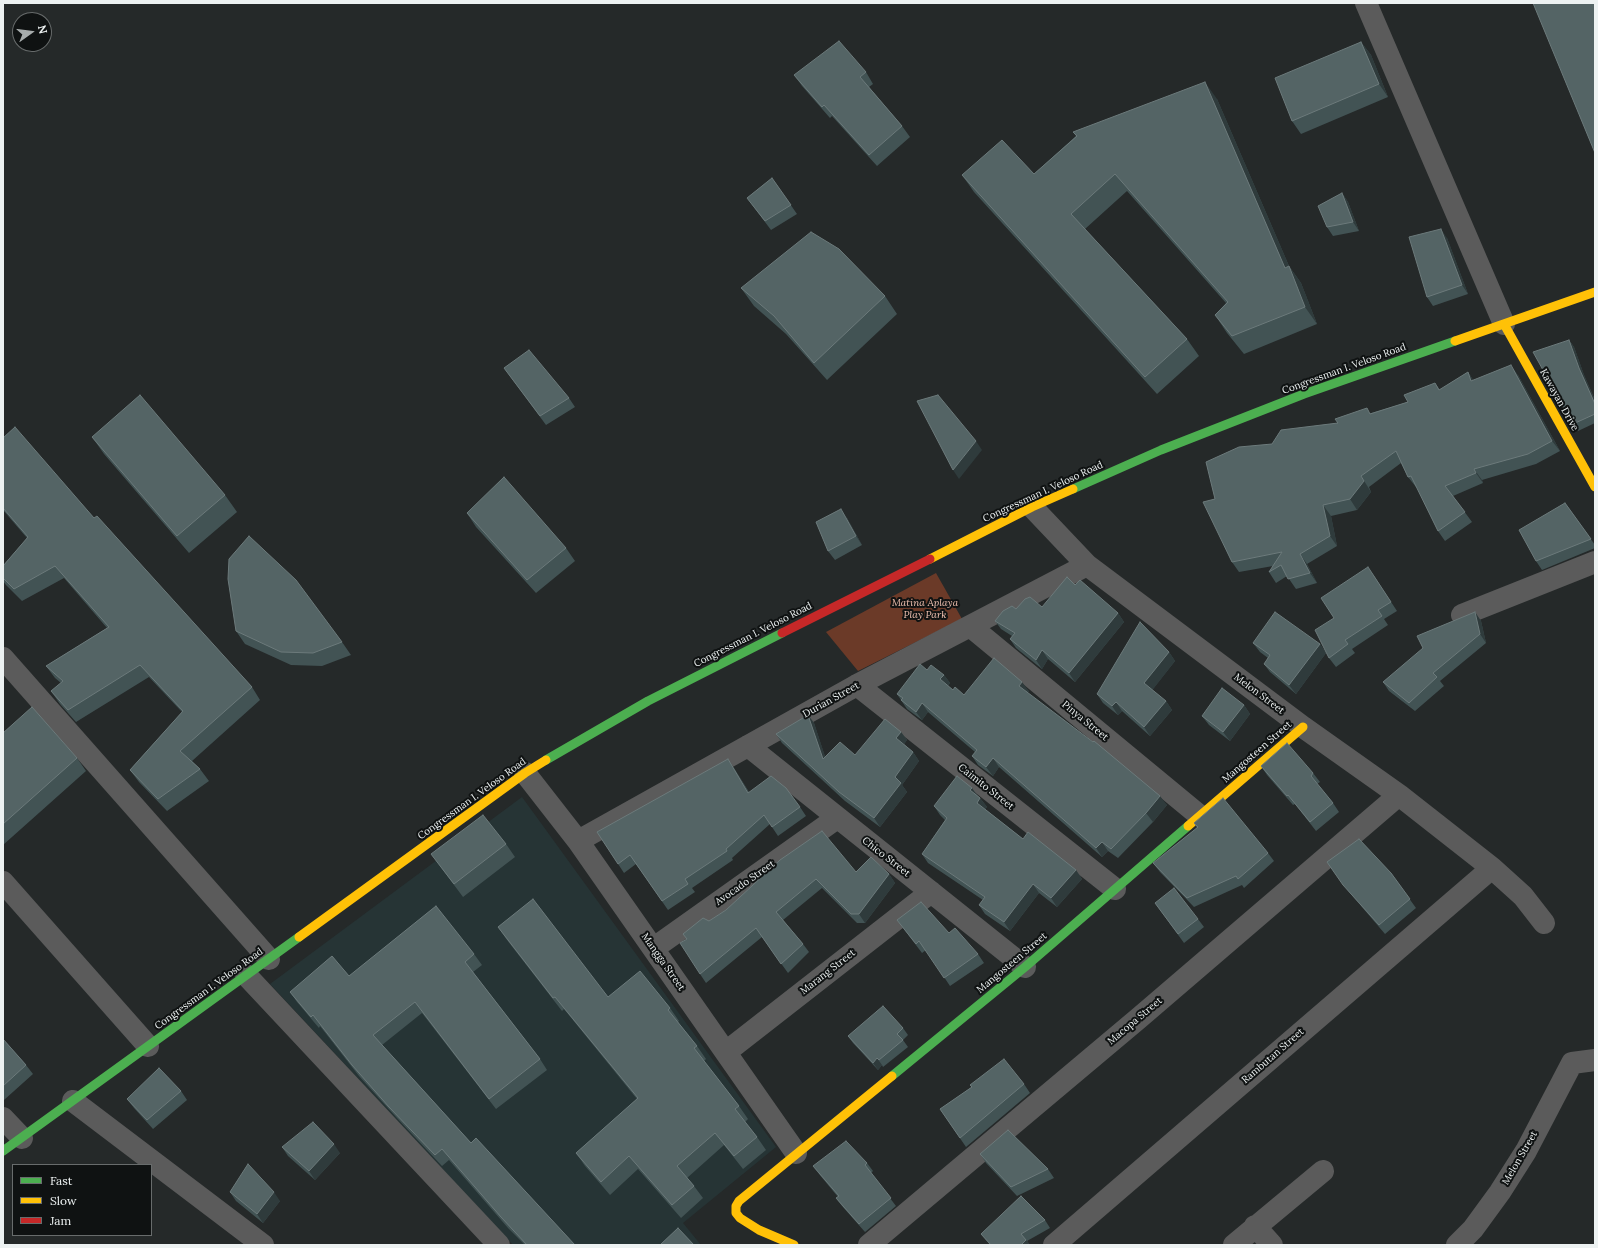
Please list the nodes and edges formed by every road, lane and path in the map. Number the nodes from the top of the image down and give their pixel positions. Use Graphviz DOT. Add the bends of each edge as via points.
graph roads {
  1 [pos="1366,3"];
  2 [pos="1595,292"];
  3 [pos="1504,324"];
  4 [pos="1595,487"];
  5 [pos="1032,507"];
  6 [pos="1595,562"];
  7 [pos="1087,565"];
  8 [pos="1462,615"];
  9 [pos="970,626"];
  10 [pos="3,658"];
  11 [pos="857,685"];
  12 [pos="1303,727"];
  13 [pos="748,746"];
  14 [pos="525,773"];
  15 [pos="1399,795"];
  16 [pos="1200,816"];
  17 [pos="837,818"];
  18 [pos="578,841"];
  19 [pos="1492,868"];
  20 [pos="3,882"];
  21 [pos="1115,889"];
  22 [pos="931,892"];
  23 [pos="1544,923"];
  24 [pos="654,948"];
  25 [pos="269,959"];
  26 [pos="1025,967"];
  27 [pos="246,975"];
  28 [pos="148,1046"];
  29 [pos="726,1052"];
  30 [pos="1595,1060"];
  31 [pos="73,1101"];
  32 [pos="3,1118"];
  33 [pos="22,1138"];
  34 [pos="3,1151"];
  35 [pos="796,1153"];
  36 [pos="1323,1171"];
  37 [pos="1256,1226"];
  38 [pos="263,1245"];
  39 [pos="499,1245"];
  40 [pos="794,1245"];
  41 [pos="869,1245"];
  42 [pos="1054,1245"];
  43 [pos="1234,1245"];
  44 [pos="1272,1245"];
  45 [pos="1457,1245"];
  1 -- 3 [label="street"];
  2 -- 3 [label="main road, Congressman I. Veloso Road"];
  3 -- 4 [label="main road, Kawayan Drive"];
  3 -- 5 [label="main road, Congressman I. Veloso Road" via="1251,414 1161,450"];
  5 -- 7 [label="street, Melon Street"];
  5 -- 14 [label="main road, Congressman I. Veloso Road" via="648,701"];
  6 -- 8 [label="street"];
  7 -- 9 [label="street, Durian Street"];
  7 -- 12 [label="street, Melon Street"];
  9 -- 11 [label="street, Durian Street"];
  9 -- 16 [label="street, Pinya Street"];
  10 -- 25 [label="street"];
  11 -- 13 [label="street, Durian Street"];
  11 -- 21 [label="street, Caimito Street"];
  12 -- 15 [label="street, Melon Street"];
  12 -- 16 [label="main road, Mangosteen Street"];
  13 -- 17 [label="street, Chico Street"];
  13 -- 18 [label="street, Durian Street"];
  14 -- 18 [label="street, Mangga Street"];
  14 -- 25 [label="main road, Congressman I. Veloso Road"];
  15 -- 19 [label="street, Melon Street"];
  15 -- 41 [label="street, Macopa Street"];
  16 -- 21 [label="main road, Mangosteen Street"];
  17 -- 22 [label="street, Chico Street"];
  17 -- 24 [label="street, Avocado Street"];
  18 -- 24 [label="street, Mangga Street"];
  19 -- 23 [label="street, Melon Street" via="1523,896"];
  19 -- 42 [label="street, Rambutan Street"];
  20 -- 28 [label="street"];
  21 -- 26 [label="main road, Mangosteen Street"];
  22 -- 26 [label="street, Chico Street"];
  22 -- 29 [label="street, Marang Street"];
  24 -- 29 [label="street, Mangga Street"];
  25 -- 27 [label="main road, Congressman I. Veloso Road"];
  26 -- 35 [label="main road, Mangosteen Street"];
  27 -- 28 [label="main road, Congressman I. Veloso Road"];
  27 -- 39 [label="street"];
  28 -- 31 [label="main road, Congressman I. Veloso Road"];
  29 -- 35 [label="street, Mangga Street"];
  30 -- 45 [label="street, Melon Street" via="1572,1063 1526,1151 1473,1229"];
  31 -- 33 [label="main road, Congressman I. Veloso Road"];
  31 -- 38 [label="street"];
  32 -- 33 [label="street"];
  33 -- 34 [label="main road, Congressman I. Veloso Road"];
  35 -- 40 [label="main road, Mangosteen Street" via="738,1201 736,1206 736,1213 747,1223"];
  36 -- 37 [label="street"];
  37 -- 43 [label="street"];
  37 -- 44 [label="street"];
}
